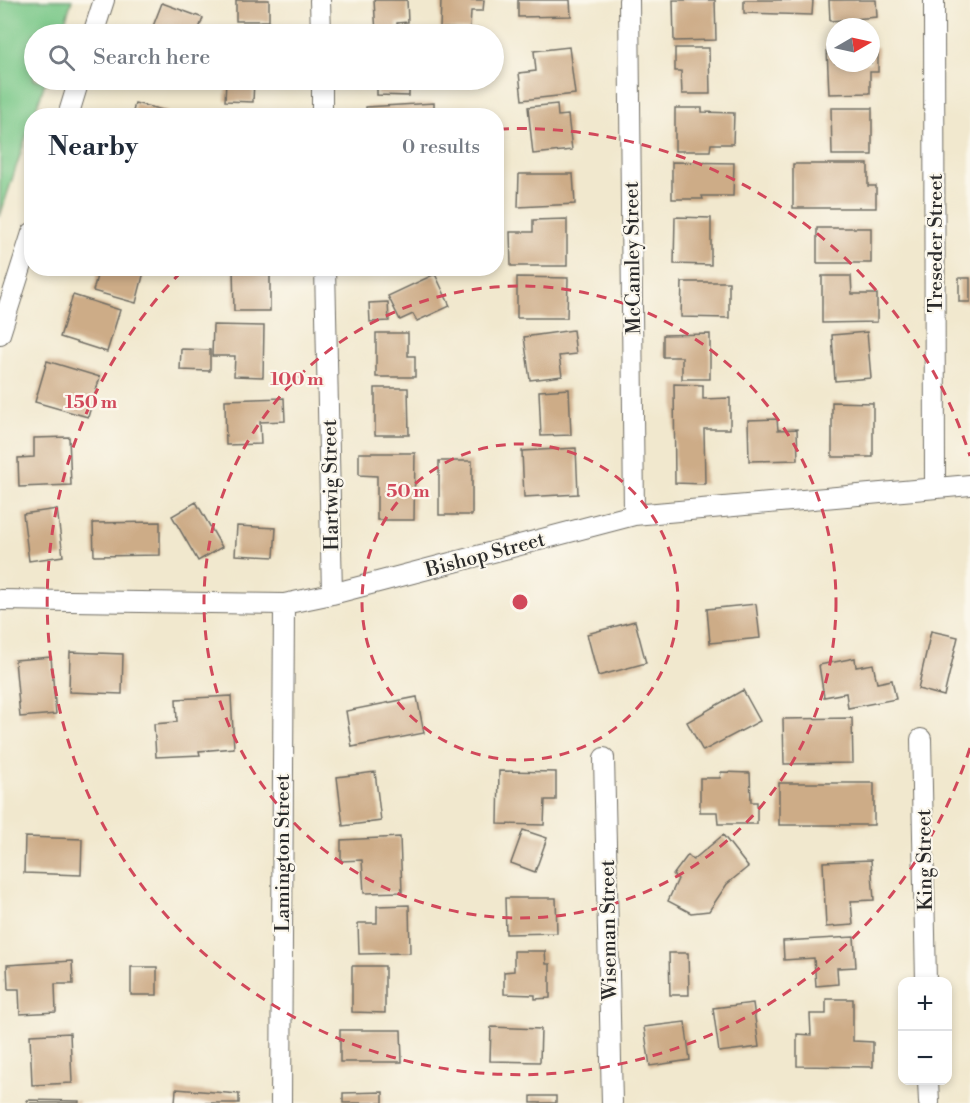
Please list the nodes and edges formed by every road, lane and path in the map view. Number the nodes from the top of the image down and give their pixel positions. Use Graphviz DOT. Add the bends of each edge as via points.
graph roads {
  1 [pos="104,0"];
  2 [pos="320,0"];
  3 [pos="628,0"];
  4 [pos="934,0"];
  5 [pos="96,24"];
  6 [pos="321,24"];
  7 [pos="76,90"];
  8 [pos="322,90"];
  9 [pos="70,108"];
  10 [pos="322,108"];
  11 [pos="24,258"];
  12 [pos="325,276"];
  13 [pos="0,334"];
  14 [pos="970,485"];
  15 [pos="935,487"];
  16 [pos="634,515"];
  17 [pos="332,594"];
  18 [pos="0,600"];
  19 [pos="284,604"];
  20 [pos="921,739"];
  21 [pos="604,758"];
  22 [pos="926,977"];
  23 [pos="928,1085"];
  24 [pos="281,1103"];
  25 [pos="612,1103"];
  26 [pos="929,1103"];
  1 -- 5 [label="street"];
  2 -- 6 [label="street"];
  3 -- 16 [label="street, McCamley Street"];
  4 -- 15 [label="street, Treseder Street"];
  7 -- 9 [label="street"];
  8 -- 10 [label="street"];
  11 -- 13 [label="street"];
  12 -- 17 [label="street, Hartwig Street"];
  14 -- 15 [label="street, Bishop Street"];
  15 -- 16 [label="street, Bishop Street"];
  16 -- 17 [label="street, Bishop Street"];
  17 -- 19 [label="street, Bishop Street"];
  18 -- 19 [label="street, Bishop Street"];
  19 -- 24 [label="street, Lamington Street"];
  20 -- 22 [label="street, King Street"];
  21 -- 25 [label="street, Wiseman Street"];
  23 -- 26 [label="street"];
}
